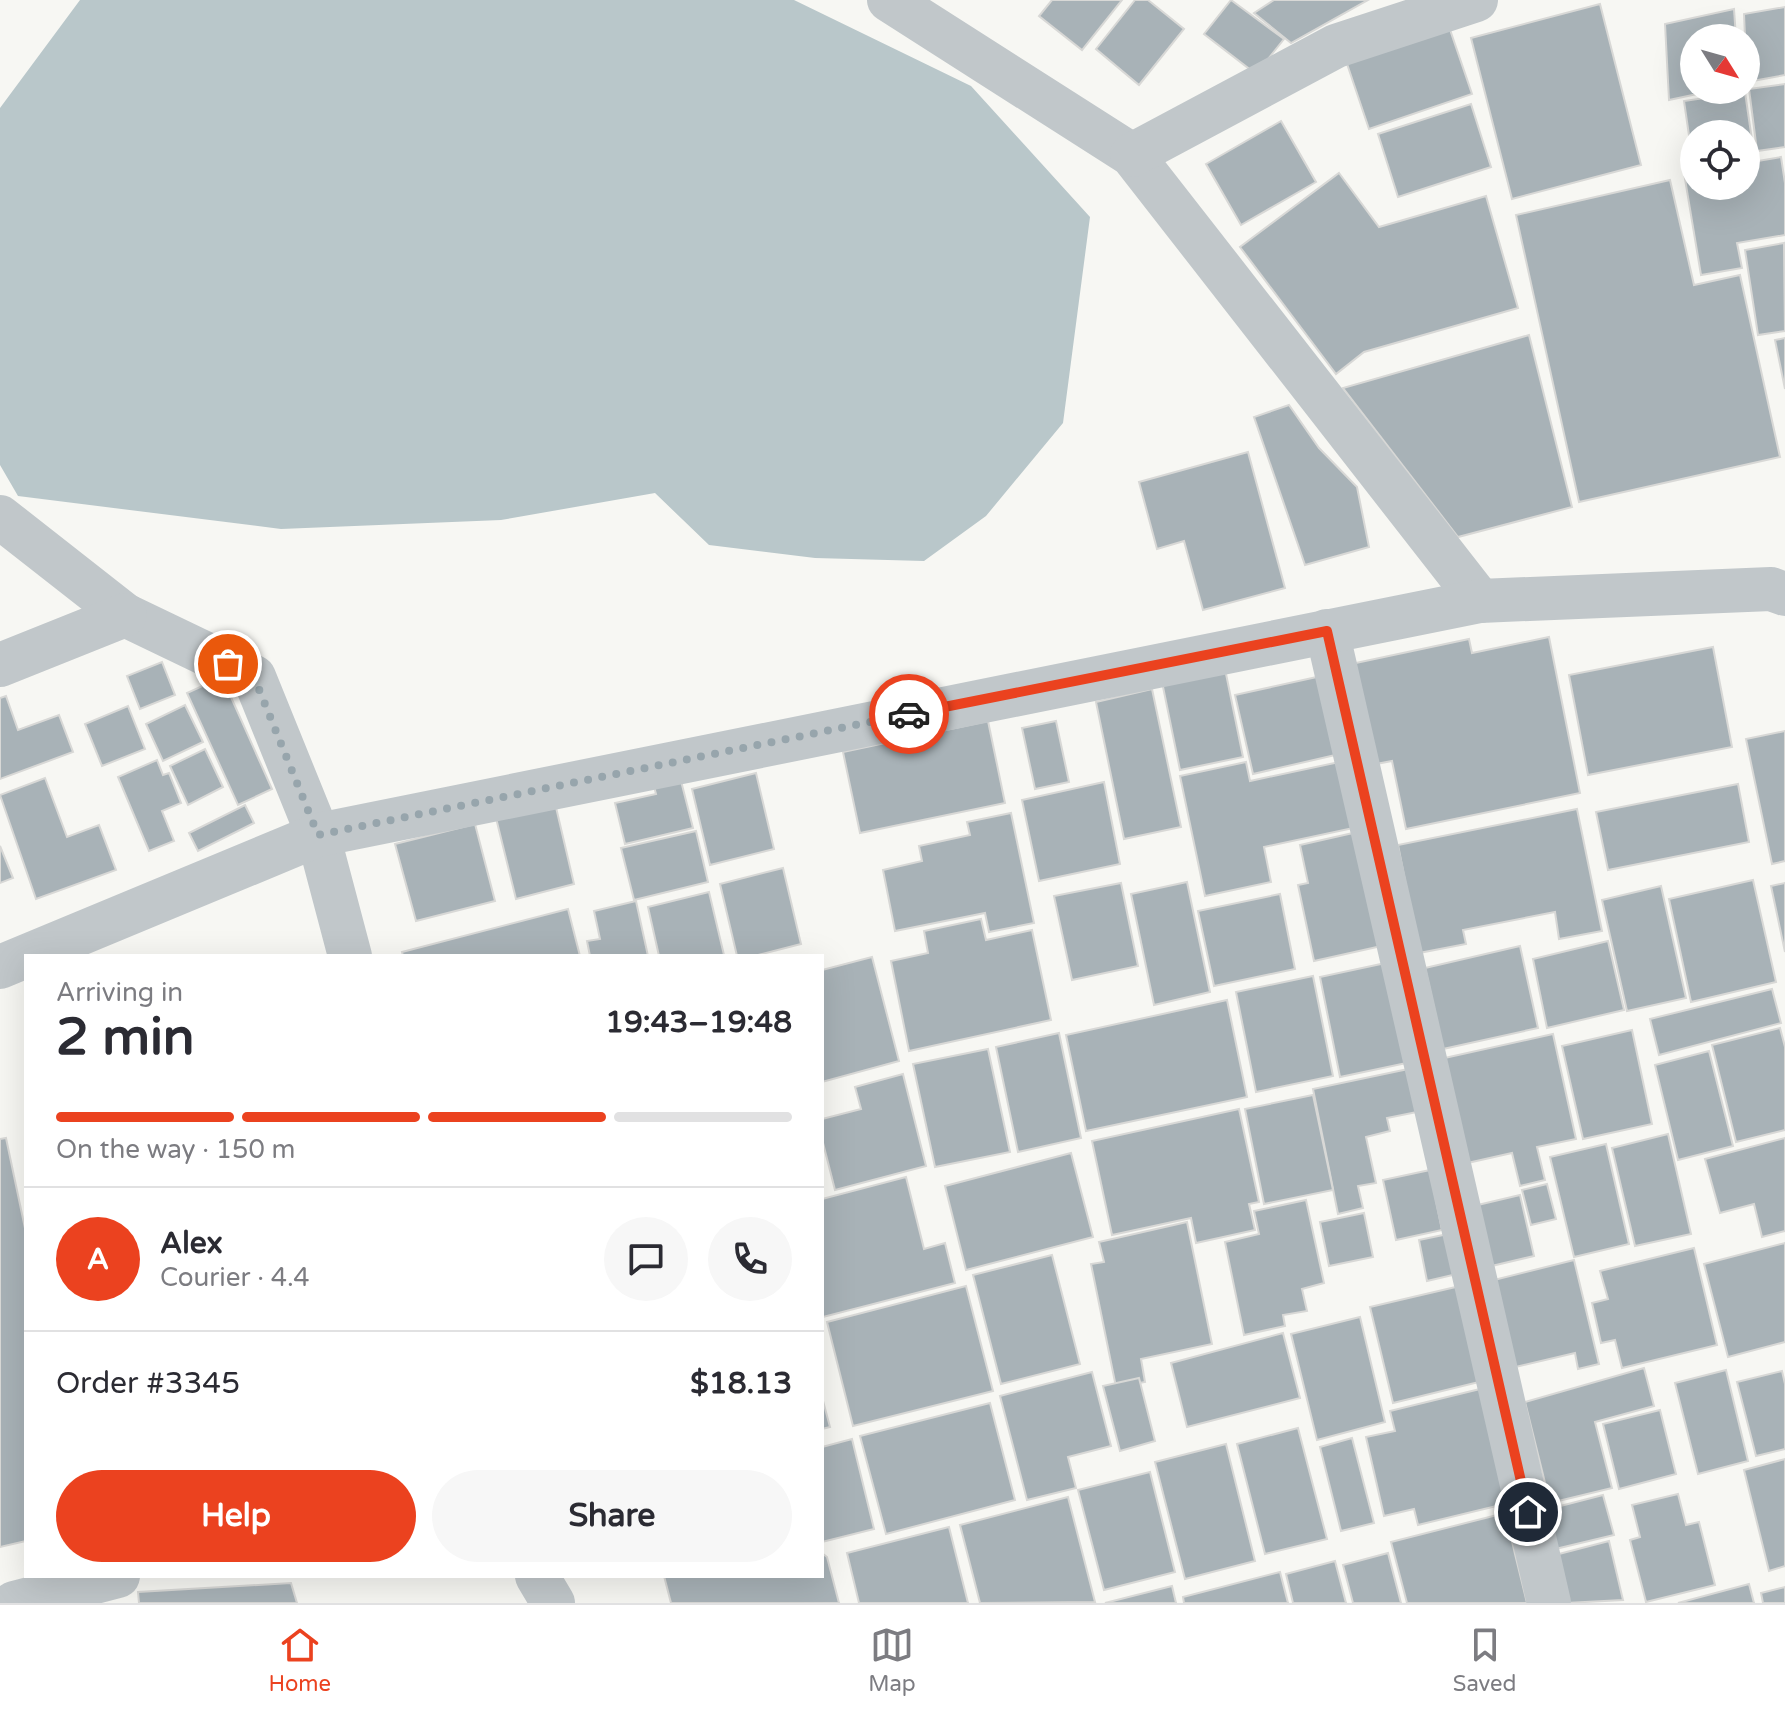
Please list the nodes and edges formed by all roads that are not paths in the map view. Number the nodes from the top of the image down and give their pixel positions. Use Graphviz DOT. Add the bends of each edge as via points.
graph roads {
  1 [pos="889,0"];
  2 [pos="1476,0"];
  3 [pos="1132,155"];
  4 [pos="0,517"];
  5 [pos="1785,594"];
  6 [pos="1480,601"];
  7 [pos="125,615"];
  8 [pos="1327,631"];
  9 [pos="0,665"];
  10 [pos="318,835"];
  11 [pos="31,954"];
  12 [pos="349,954"];
  13 [pos="24,957"];
  14 [pos="0,967"];
  15 [pos="110,1578"];
  16 [pos="538,1578"];
  17 [pos="14,1603"];
  18 [pos="553,1603"];
  19 [pos="1549,1603"];
  1 -- 3 [label="street"];
  2 -- 3 [label="street" via="1336,46"];
  3 -- 6 [label="street"];
  4 -- 7 [label="street"];
  5 -- 6 [label="street" via="1771,589"];
  6 -- 8 [label="street"];
  7 -- 9 [label="street"];
  7 -- 10 [label="street" via="254,677"];
  8 -- 10 [label="street"];
  8 -- 19 [label="street"];
  10 -- 11 [label="street"];
  10 -- 12 [label="street"];
  13 -- 14 [label="street"];
  15 -- 17 [label="street"];
  16 -- 18 [label="street"];
}
